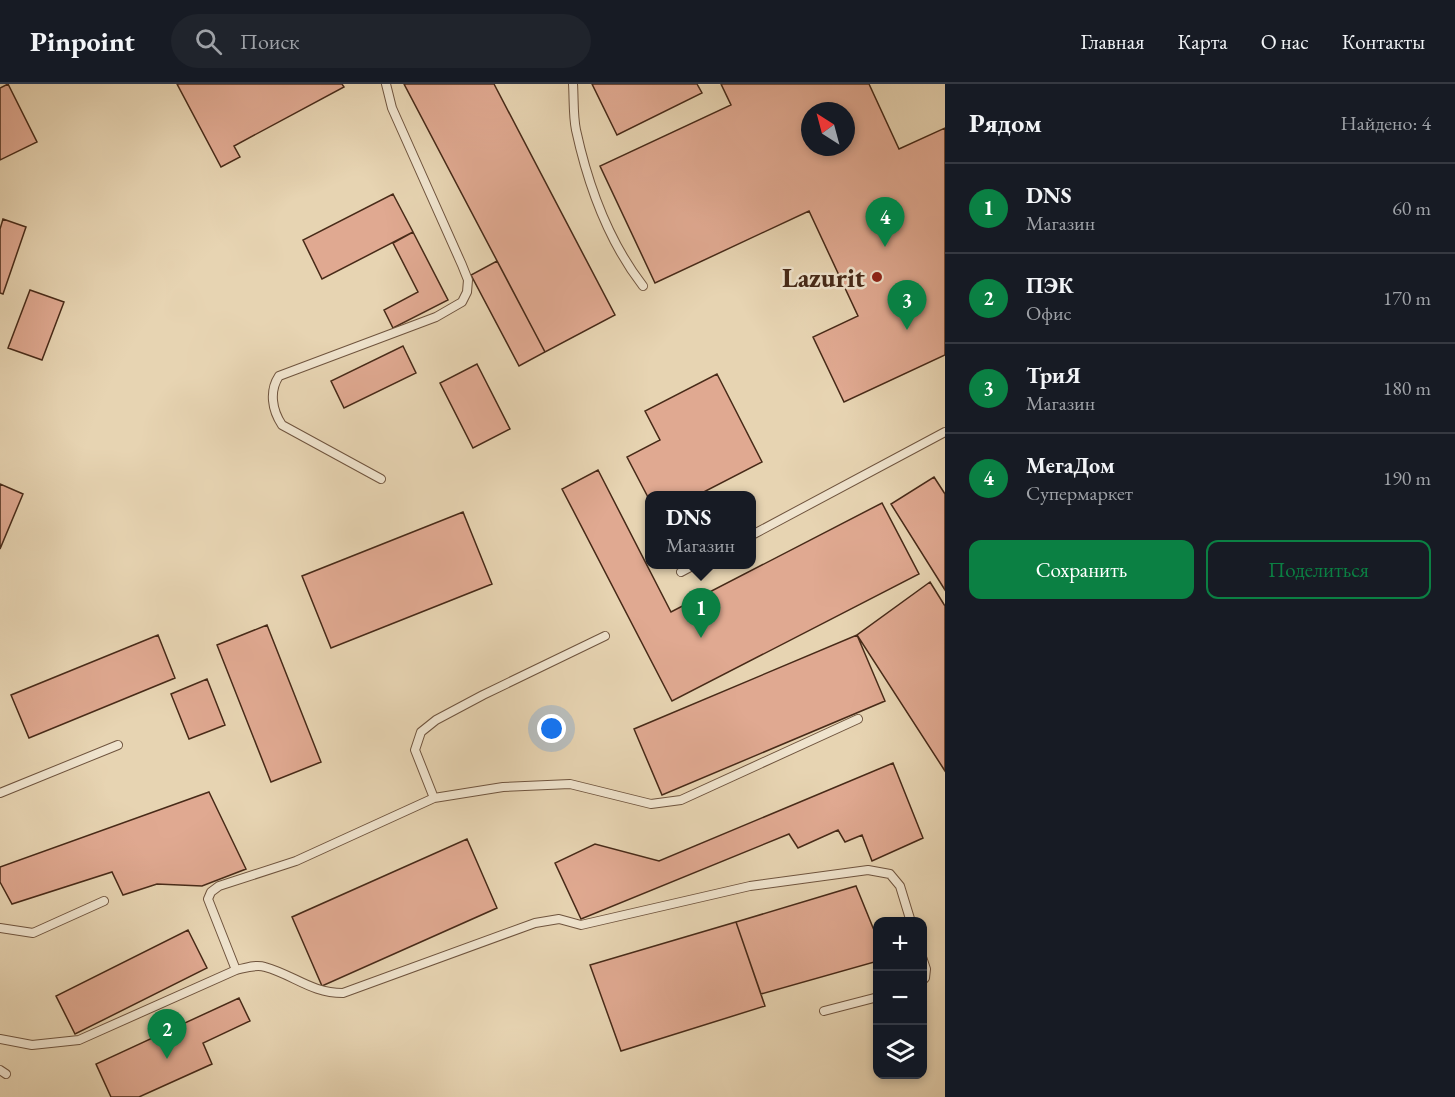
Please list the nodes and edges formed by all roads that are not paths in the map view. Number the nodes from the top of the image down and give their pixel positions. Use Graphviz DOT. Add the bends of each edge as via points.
graph roads {
  1 [pos="386,84"];
  2 [pos="573,84"];
  3 [pos="643,286"];
  4 [pos="945,432"];
  5 [pos="381,479"];
  6 [pos="756,533"];
  7 [pos="687,569"];
  8 [pos="681,572"];
  9 [pos="605,636"];
  10 [pos="858,719"];
  11 [pos="118,746"];
  12 [pos="0,793"];
  13 [pos="434,798"];
  14 [pos="104,902"];
  15 [pos="910,917"];
  16 [pos="0,928"];
  17 [pos="236,970"];
  18 [pos="873,998"];
  19 [pos="824,1011"];
  20 [pos="0,1039"];
  1 -- 5 [label="lane" via="392,108 468,280 467,292 462,302 436,317 279,376 273,402 282,425"];
  2 -- 3 [label="lane" via="576,128 591,184 615,244"];
  4 -- 6 [label="lane"];
  7 -- 8 [label="lane"];
  9 -- 13 [label="lane" via="483,695 421,732 415,750"];
  10 -- 13 [label="lane" via="681,800 651,804 570,784 503,787"];
  11 -- 12 [label="lane"];
  13 -- 17 [label="lane" via="296,861 211,892 208,899"];
  14 -- 16 [label="lane" via="33,933"];
  15 -- 17 [label="lane" via="900,886 890,874 868,870 750,886 581,925 560,919 535,923 343,993 312,988 264,966"];
  17 -- 20 [label="lane" via="80,1040 32,1045"];
  18 -- 19 [label="lane"];
}
